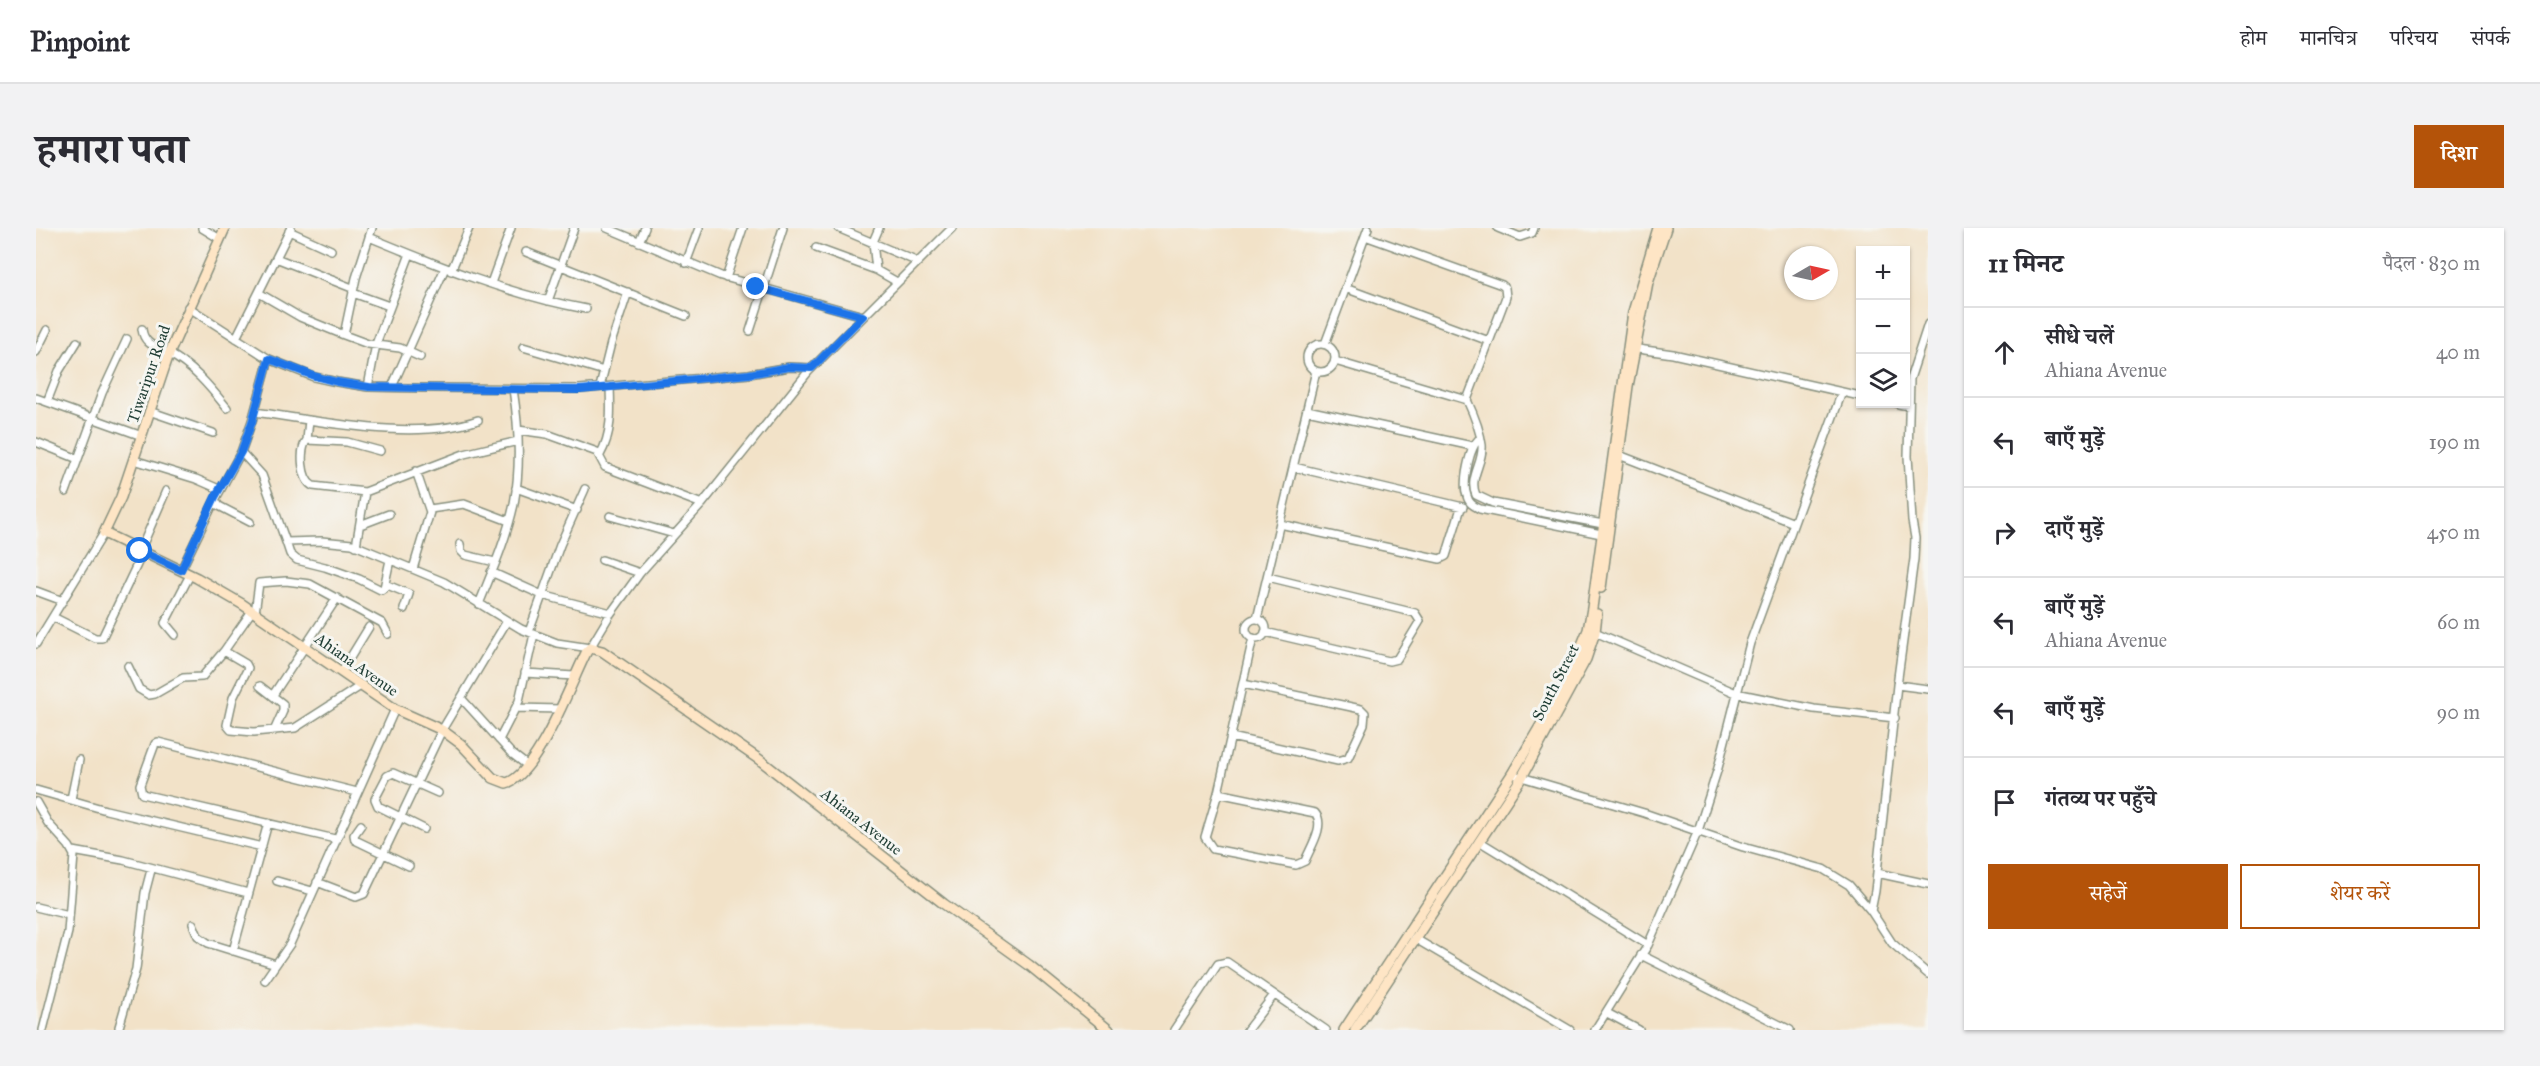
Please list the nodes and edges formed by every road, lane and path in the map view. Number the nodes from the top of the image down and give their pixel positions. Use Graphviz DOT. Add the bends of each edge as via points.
graph roads {
  1 [pos="202,228"];
  2 [pos="225,228"];
  3 [pos="372,228"];
  4 [pos="469,228"];
  5 [pos="511,228"];
  6 [pos="607,228"];
  7 [pos="645,228"];
  8 [pos="699,228"];
  9 [pos="743,228"];
  10 [pos="783,228"];
  11 [pos="838,228"];
  12 [pos="879,228"];
  13 [pos="952,228"];
  14 [pos="1498,228"];
  15 [pos="1534,228"];
  16 [pos="1658,228"];
  17 [pos="1666,228"];
  18 [pos="290,229"];
  19 [pos="572,229"];
  20 [pos="1367,232"];
  21 [pos="369,237"];
  22 [pos="220,238"];
  23 [pos="639,242"];
  24 [pos="873,242"];
  25 [pos="816,248"];
  26 [pos="331,250"];
  27 [pos="526,252"];
  28 [pos="410,254"];
  29 [pos="276,258"];
  30 [pos="918,262"];
  31 [pos="686,263"];
  32 [pos="559,266"];
  33 [pos="448,269"];
  34 [pos="876,270"];
  35 [pos="726,278"];
  36 [pos="897,282"];
  37 [pos="491,284"];
  38 [pos="1345,288"];
  39 [pos="763,289"];
  40 [pos="628,292"];
  41 [pos="259,293"];
  42 [pos="353,293"];
  43 [pos="548,301"];
  44 [pos="389,306"];
  45 [pos="188,307"];
  46 [pos="586,309"];
  47 [pos="686,316"];
  48 [pos="863,316"];
  49 [pos="1928,324"];
  50 [pos="142,329"];
  51 [pos="47,330"];
  52 [pos="750,331"];
  53 [pos="344,335"];
  54 [pos="236,338"];
  55 [pos="127,339"];
  56 [pos="1489,341"];
  57 [pos="77,342"];
  58 [pos="376,344"];
  59 [pos="1325,344"];
  60 [pos="523,347"];
  61 [pos="1631,348"];
  62 [pos="36,351"];
  63 [pos="408,352"];
  64 [pos="170,354"];
  65 [pos="420,357"];
  66 [pos="269,359"];
  67 [pos="1335,361"];
  68 [pos="812,368"];
  69 [pos="604,371"];
  70 [pos="1316,371"];
  71 [pos="1910,379"];
  72 [pos="369,387"];
  73 [pos="392,387"];
  74 [pos="600,387"];
  75 [pos="610,387"];
  76 [pos="513,389"];
  77 [pos="1842,392"];
  78 [pos="1856,395"];
  79 [pos="36,398"];
  80 [pos="1467,400"];
  81 [pos="47,402"];
  82 [pos="227,408"];
  83 [pos="1909,408"];
  84 [pos="1307,410"];
  85 [pos="149,411"];
  86 [pos="255,412"];
  87 [pos="94,417"];
  88 [pos="309,420"];
  89 [pos="478,420"];
  90 [pos="518,430"];
  91 [pos="213,433"];
  92 [pos="142,436"];
  93 [pos="1480,438"];
  94 [pos="307,440"];
  95 [pos="518,441"];
  96 [pos="36,442"];
  97 [pos="1472,447"];
  98 [pos="380,451"];
  99 [pos="241,452"];
  100 [pos="600,455"];
  101 [pos="1619,455"];
  102 [pos="78,459"];
  103 [pos="134,460"];
  104 [pos="1294,467"];
  105 [pos="417,471"];
  106 [pos="516,488"];
  107 [pos="219,489"];
  108 [pos="585,489"];
  109 [pos="166,491"];
  110 [pos="66,492"];
  111 [pos="365,492"];
  112 [pos="214,500"];
  113 [pos="702,504"];
  114 [pos="1471,504"];
  115 [pos="1461,508"];
  116 [pos="430,509"];
  117 [pos="577,510"];
  118 [pos="1546,513"];
  119 [pos="389,514"];
  120 [pos="610,516"];
  121 [pos="508,521"];
  122 [pos="250,522"];
  123 [pos="1545,522"];
  124 [pos="1794,523"];
  125 [pos="1280,524"];
  126 [pos="360,525"];
  127 [pos="1606,530"];
  128 [pos="104,532"];
  129 [pos="674,534"];
  130 [pos="286,542"];
  131 [pos="459,544"];
  132 [pos="356,546"];
  133 [pos="142,552"];
  134 [pos="390,560"];
  135 [pos="602,560"];
  136 [pos="495,562"];
  137 [pos="413,569"];
  138 [pos="181,570"];
  139 [pos="491,572"];
  140 [pos="640,573"];
  141 [pos="190,575"];
  142 [pos="1268,577"];
  143 [pos="385,584"];
  144 [pos="36,591"];
  145 [pos="542,595"];
  146 [pos="337,598"];
  147 [pos="63,601"];
  148 [pos="479,604"];
  149 [pos="404,609"];
  150 [pos="253,612"];
  151 [pos="610,614"];
  152 [pos="53,617"];
  153 [pos="1257,620"];
  154 [pos="507,621"];
  155 [pos="369,627"];
  156 [pos="1265,632"];
  157 [pos="1595,632"];
  158 [pos="531,633"];
  159 [pos="388,634"];
  160 [pos="38,635"];
  161 [pos="175,635"];
  162 [pos="1253,638"];
  163 [pos="36,644"];
  164 [pos="306,647"];
  165 [pos="590,648"];
  166 [pos="224,651"];
  167 [pos="128,666"];
  168 [pos="342,671"];
  169 [pos="525,673"];
  170 [pos="574,676"];
  171 [pos="1243,684"];
  172 [pos="362,685"];
  173 [pos="1897,685"];
  174 [pos="260,686"];
  175 [pos="1928,689"];
  176 [pos="1736,693"];
  177 [pos="273,695"];
  178 [pos="462,699"];
  179 [pos="516,708"];
  180 [pos="395,709"];
  181 [pos="561,709"];
  182 [pos="1895,718"];
  183 [pos="442,730"];
  184 [pos="274,731"];
  185 [pos="1231,737"];
  186 [pos="499,740"];
  187 [pos="79,760"];
  188 [pos="528,766"];
  189 [pos="1517,776"];
  190 [pos="416,783"];
  191 [pos="36,790"];
  192 [pos="357,792"];
  193 [pos="438,793"];
  194 [pos="1218,793"];
  195 [pos="71,800"];
  196 [pos="36,802"];
  197 [pos="399,817"];
  198 [pos="268,823"];
  199 [pos="361,825"];
  200 [pos="424,829"];
  201 [pos="1698,831"];
  202 [pos="335,839"];
  203 [pos="1479,841"];
  204 [pos="262,847"];
  205 [pos="73,851"];
  206 [pos="383,853"];
  207 [pos="409,866"];
  208 [pos="151,870"];
  209 [pos="1877,873"];
  210 [pos="277,881"];
  211 [pos="317,882"];
  212 [pos="1928,884"];
  213 [pos="312,891"];
  214 [pos="248,893"];
  215 [pos="36,907"];
  216 [pos="1871,911"];
  217 [pos="69,915"];
  218 [pos="193,924"];
  219 [pos="1414,938"];
  220 [pos="1648,945"];
  221 [pos="233,951"];
  222 [pos="1641,955"];
  223 [pos="276,964"];
  224 [pos="1928,974"];
  225 [pos="265,980"];
  226 [pos="1274,995"];
  227 [pos="1607,1013"];
  228 [pos="119,1027"];
  229 [pos="1317,1028"];
  230 [pos="43,1030"];
  231 [pos="1109,1030"];
  232 [pos="1174,1030"];
  233 [pos="1247,1030"];
  234 [pos="1326,1030"];
  235 [pos="1344,1030"];
  236 [pos="1355,1030"];
  237 [pos="1570,1030"];
  238 [pos="1595,1030"];
  239 [pos="1639,1030"];
  240 [pos="1790,1030"];
  1 -- 22 [label="street"];
  2 -- 22 [label="street, Tiwaripur Road"];
  3 -- 21 [label="street"];
  4 -- 33 [label="street"];
  5 -- 37 [label="street"];
  6 -- 23 [label="street"];
  7 -- 23 [label="street"];
  8 -- 31 [label="street"];
  9 -- 35 [label="street"];
  10 -- 39 [label="street"];
  11 -- 24 [label="street"];
  12 -- 24 [label="street"];
  13 -- 30 [label="street, Ahiana Avenue"];
  14 -- 15 [label="street" via="1520,237 1532,233"];
  16 -- 61 [label="street" via="1641,281"];
  17 -- 61 [label="street, South Street"];
  18 -- 26 [label="street"];
  18 -- 29 [label="street"];
  19 -- 32 [label="street"];
  20 -- 38 [label="street"];
  20 -- 56 [label="street" via="1502,285 1506,297"];
  21 -- 28 [label="street"];
  21 -- 42 [label="street"];
  22 -- 45 [label="street, Tiwaripur Road"];
  23 -- 31 [label="street"];
  24 -- 30 [label="street"];
  24 -- 34 [label="street"];
  25 -- 34 [label="street"];
  27 -- 32 [label="street"];
  28 -- 33 [label="street"];
  28 -- 44 [label="street"];
  29 -- 41 [label="street"];
  29 -- 42 [label="street" via="352,288"];
  30 -- 36 [label="street, Ahiana Avenue"];
  31 -- 35 [label="street"];
  32 -- 40 [label="street"];
  32 -- 43 [label="street"];
  33 -- 37 [label="street"];
  33 -- 63 [label="street"];
  34 -- 36 [label="street"];
  35 -- 39 [label="street"];
  36 -- 48 [label="street, Ahiana Avenue"];
  37 -- 43 [label="street"];
  38 -- 56 [label="street"];
  38 -- 59 [label="street"];
  39 -- 48 [label="street"];
  39 -- 52 [label="street"];
  40 -- 47 [label="street"];
  40 -- 69 [label="street"];
  41 -- 53 [label="street"];
  41 -- 54 [label="street"];
  42 -- 44 [label="street"];
  42 -- 53 [label="street"];
  43 -- 46 [label="street"];
  44 -- 58 [label="street"];
  45 -- 54 [label="street"];
  45 -- 64 [label="street, Tiwaripur Road"];
  48 -- 68 [label="street, Ahiana Avenue"];
  49 -- 71 [label="street"];
  50 -- 64 [label="street" via="148,343"];
  51 -- 62 [label="street"];
  53 -- 58 [label="street"];
  54 -- 66 [label="street"];
  55 -- 87 [label="street"];
  56 -- 80 [label="street"];
  57 -- 81 [label="street" via="59,371"];
  58 -- 63 [label="street"];
  58 -- 72 [label="street"];
  59 -- 67 [label="street" via="1334,351"];
  59 -- 70 [label="street" via="1315,345 1308,353 1309,364"];
  60 -- 69 [label="street"];
  61 -- 77 [label="street"];
  61 -- 101 [label="street, South Street"];
  61 -- 127 [label="street"];
  63 -- 65 [label="street"];
  63 -- 73 [label="street"];
  64 -- 82 [label="street" via="199,376"];
  64 -- 85 [label="street, Tiwaripur Road"];
  66 -- 72 [label="street" via="314,376"];
  66 -- 86 [label="street"];
  67 -- 70 [label="street" via="1330,369"];
  67 -- 80 [label="street"];
  68 -- 75 [label="street" via="789,367"];
  68 -- 113 [label="street, Ahiana Avenue"];
  69 -- 74 [label="street"];
  70 -- 84 [label="street"];
  72 -- 73 [label="street"];
  73 -- 76 [label="street"];
  74 -- 75 [label="street"];
  74 -- 76 [label="street"];
  75 -- 100 [label="street" via="610,424"];
  76 -- 90 [label="street"];
  77 -- 78 [label="street"];
  77 -- 124 [label="street"];
  79 -- 81 [label="street"];
  80 -- 93 [label="street" via="1476,417"];
  81 -- 87 [label="street"];
  83 -- 173 [label="street" via="1908,456 1915,538"];
  84 -- 97 [label="street"];
  84 -- 104 [label="street"];
  85 -- 91 [label="street"];
  85 -- 92 [label="street, Tiwaripur Road"];
  86 -- 88 [label="street"];
  86 -- 99 [label="street"];
  87 -- 92 [label="street"];
  87 -- 102 [label="street"];
  88 -- 89 [label="street" via="435,429"];
  88 -- 94 [label="street"];
  90 -- 95 [label="street"];
  90 -- 100 [label="street" via="558,437"];
  92 -- 103 [label="street, Tiwaripur Road"];
  93 -- 97 [label="street"];
  93 -- 118 [label="street" via="1482,452 1473,485 1476,495"];
  94 -- 98 [label="street" via="347,442"];
  94 -- 111 [label="street" via="303,460 308,483"];
  95 -- 105 [label="street" via="482,448"];
  95 -- 106 [label="street"];
  96 -- 102 [label="street"];
  97 -- 114 [label="street" via="1465,488"];
  99 -- 107 [label="street"];
  99 -- 130 [label="street" via="259,469"];
  100 -- 113 [label="street" via="605,467"];
  101 -- 124 [label="street"];
  101 -- 127 [label="street, South Street"];
  102 -- 110 [label="street"];
  103 -- 107 [label="street"];
  103 -- 128 [label="street, Tiwaripur Road"];
  104 -- 115 [label="street"];
  104 -- 125 [label="street"];
  105 -- 111 [label="street"];
  105 -- 116 [label="street"];
  106 -- 117 [label="street"];
  106 -- 121 [label="street"];
  107 -- 112 [label="street"];
  108 -- 117 [label="street"];
  109 -- 133 [label="street"];
  111 -- 126 [label="street"];
  112 -- 122 [label="street"];
  112 -- 138 [label="street"];
  113 -- 129 [label="street, Ahiana Avenue"];
  114 -- 115 [label="street"];
  114 -- 123 [label="street"];
  115 -- 125 [label="street" via="1446,556 1440,559"];
  116 -- 121 [label="street" via="464,504"];
  116 -- 137 [label="street"];
  117 -- 145 [label="street"];
  118 -- 123 [label="street"];
  118 -- 127 [label="street"];
  119 -- 126 [label="street"];
  120 -- 129 [label="street"];
  121 -- 136 [label="street"];
  123 -- 127 [label="street"];
  124 -- 176 [label="street"];
  125 -- 142 [label="street"];
  126 -- 132 [label="street"];
  127 -- 157 [label="street, South Street"];
  127 -- 189 [label="street" via="1588,630 1578,659"];
  128 -- 133 [label="street, Ahiana Avenue"];
  128 -- 147 [label="street"];
  129 -- 140 [label="street, Ahiana Avenue"];
  130 -- 132 [label="street"];
  130 -- 143 [label="street" via="297,560 381,590"];
  131 -- 136 [label="street" via="465,555"];
  132 -- 134 [label="street"];
  133 -- 138 [label="street, Ahiana Avenue"];
  133 -- 152 [label="street" via="102,638"];
  134 -- 137 [label="street"];
  134 -- 143 [label="street"];
  135 -- 140 [label="street"];
  136 -- 139 [label="street"];
  137 -- 148 [label="street" via="444,582"];
  138 -- 141 [label="street, Ahiana Avenue"];
  139 -- 145 [label="street"];
  139 -- 148 [label="street"];
  140 -- 151 [label="street, Ahiana Avenue"];
  141 -- 150 [label="street, Ahiana Avenue"];
  141 -- 161 [label="street" via="165,623"];
  142 -- 153 [label="street"];
  142 -- 156 [label="street" via="1415,613 1420,621 1397,659 1389,661"];
  143 -- 149 [label="street" via="407,592"];
  144 -- 147 [label="street"];
  145 -- 151 [label="street"];
  145 -- 158 [label="street"];
  146 -- 150 [label="street" via="310,584 264,582 257,588"];
  146 -- 159 [label="street" via="382,623"];
  146 -- 164 [label="street"];
  147 -- 152 [label="street"];
  148 -- 154 [label="street"];
  150 -- 164 [label="street, Ahiana Avenue"];
  150 -- 166 [label="street"];
  151 -- 165 [label="street, Ahiana Avenue"];
  152 -- 160 [label="street"];
  153 -- 156 [label="street" via="1264,624"];
  153 -- 162 [label="street" via="1250,621 1246,629"];
  154 -- 158 [label="street"];
  154 -- 178 [label="street"];
  155 -- 168 [label="street"];
  156 -- 162 [label="street"];
  157 -- 176 [label="street"];
  157 -- 189 [label="street, South Street" via="1571,690"];
  158 -- 165 [label="street" via="557,643"];
  158 -- 169 [label="street"];
  160 -- 163 [label="street"];
  162 -- 171 [label="street"];
  164 -- 168 [label="street, Ahiana Avenue"];
  164 -- 177 [label="street"];
  165 -- 170 [label="street, Ahiana Avenue"];
  165 -- 231 [label="street, Ahiana Avenue" via="602,651 757,758"];
  166 -- 167 [label="street" via="202,677 183,678 152,695 143,693"];
  166 -- 184 [label="street" via="248,668 233,698 227,726 231,730"];
  168 -- 172 [label="street, Ahiana Avenue"];
  169 -- 170 [label="street"];
  169 -- 179 [label="street"];
  170 -- 181 [label="street, Ahiana Avenue"];
  171 -- 185 [label="street"];
  171 -- 185 [label="street" via="1361,709 1365,724 1348,758 1338,761"];
  172 -- 180 [label="street, Ahiana Avenue"];
  172 -- 184 [label="street" via="295,728"];
  173 -- 175 [label="street"];
  173 -- 182 [label="street"];
  174 -- 177 [label="street"];
  176 -- 182 [label="street" via="1814,709"];
  176 -- 201 [label="street"];
  177 -- 184 [label="street" via="284,706"];
  178 -- 183 [label="street"];
  178 -- 186 [label="street"];
  179 -- 181 [label="street"];
  179 -- 186 [label="street"];
  180 -- 183 [label="street, Ahiana Avenue"];
  180 -- 192 [label="street"];
  181 -- 188 [label="street, Ahiana Avenue"];
  182 -- 209 [label="street"];
  183 -- 188 [label="street, Ahiana Avenue" via="499,781 512,782"];
  183 -- 190 [label="street"];
  185 -- 194 [label="street"];
  186 -- 188 [label="street"];
  187 -- 195 [label="street"];
  189 -- 201 [label="street"];
  189 -- 203 [label="street, South Street"];
  189 -- 235 [label="street"];
  190 -- 193 [label="street"];
  190 -- 197 [label="street"];
  190 -- 197 [label="street" via="393,773 382,784 376,803"];
  191 -- 195 [label="street"];
  192 -- 198 [label="street" via="155,744 140,785 142,794"];
  192 -- 202 [label="street"];
  194 -- 194 [label="street" via="1315,813 1320,825 1305,861 1296,865 1211,847 1205,837"];
  195 -- 204 [label="street"];
  196 -- 205 [label="street" via="48,823"];
  197 -- 200 [label="street"];
  197 -- 206 [label="street"];
  198 -- 202 [label="street"];
  198 -- 204 [label="street"];
  199 -- 206 [label="street" via="355,840"];
  201 -- 216 [label="street" via="1823,870 1849,885"];
  201 -- 220 [label="street"];
  202 -- 211 [label="street"];
  203 -- 219 [label="street, South Street"];
  203 -- 220 [label="street"];
  204 -- 214 [label="street"];
  205 -- 208 [label="street"];
  205 -- 217 [label="street"];
  206 -- 207 [label="street"];
  206 -- 211 [label="street" via="360,897"];
  208 -- 214 [label="street"];
  208 -- 228 [label="street" via="136,969"];
  209 -- 212 [label="street"];
  209 -- 216 [label="street"];
  210 -- 213 [label="street"];
  211 -- 213 [label="street"];
  213 -- 223 [label="street" via="290,944"];
  214 -- 221 [label="street"];
  215 -- 217 [label="street"];
  216 -- 224 [label="street" via="1892,943"];
  217 -- 230 [label="street"];
  218 -- 221 [label="street" via="201,939"];
  219 -- 236 [label="street, South Street"];
  219 -- 237 [label="street"];
  220 -- 222 [label="street"];
  221 -- 223 [label="street"];
  222 -- 227 [label="street"];
  222 -- 240 [label="street"];
  223 -- 225 [label="street"];
  226 -- 229 [label="street"];
  226 -- 232 [label="street" via="1223,962"];
  226 -- 233 [label="street"];
  227 -- 238 [label="street"];
  227 -- 239 [label="street"];
  229 -- 234 [label="street"];
}
